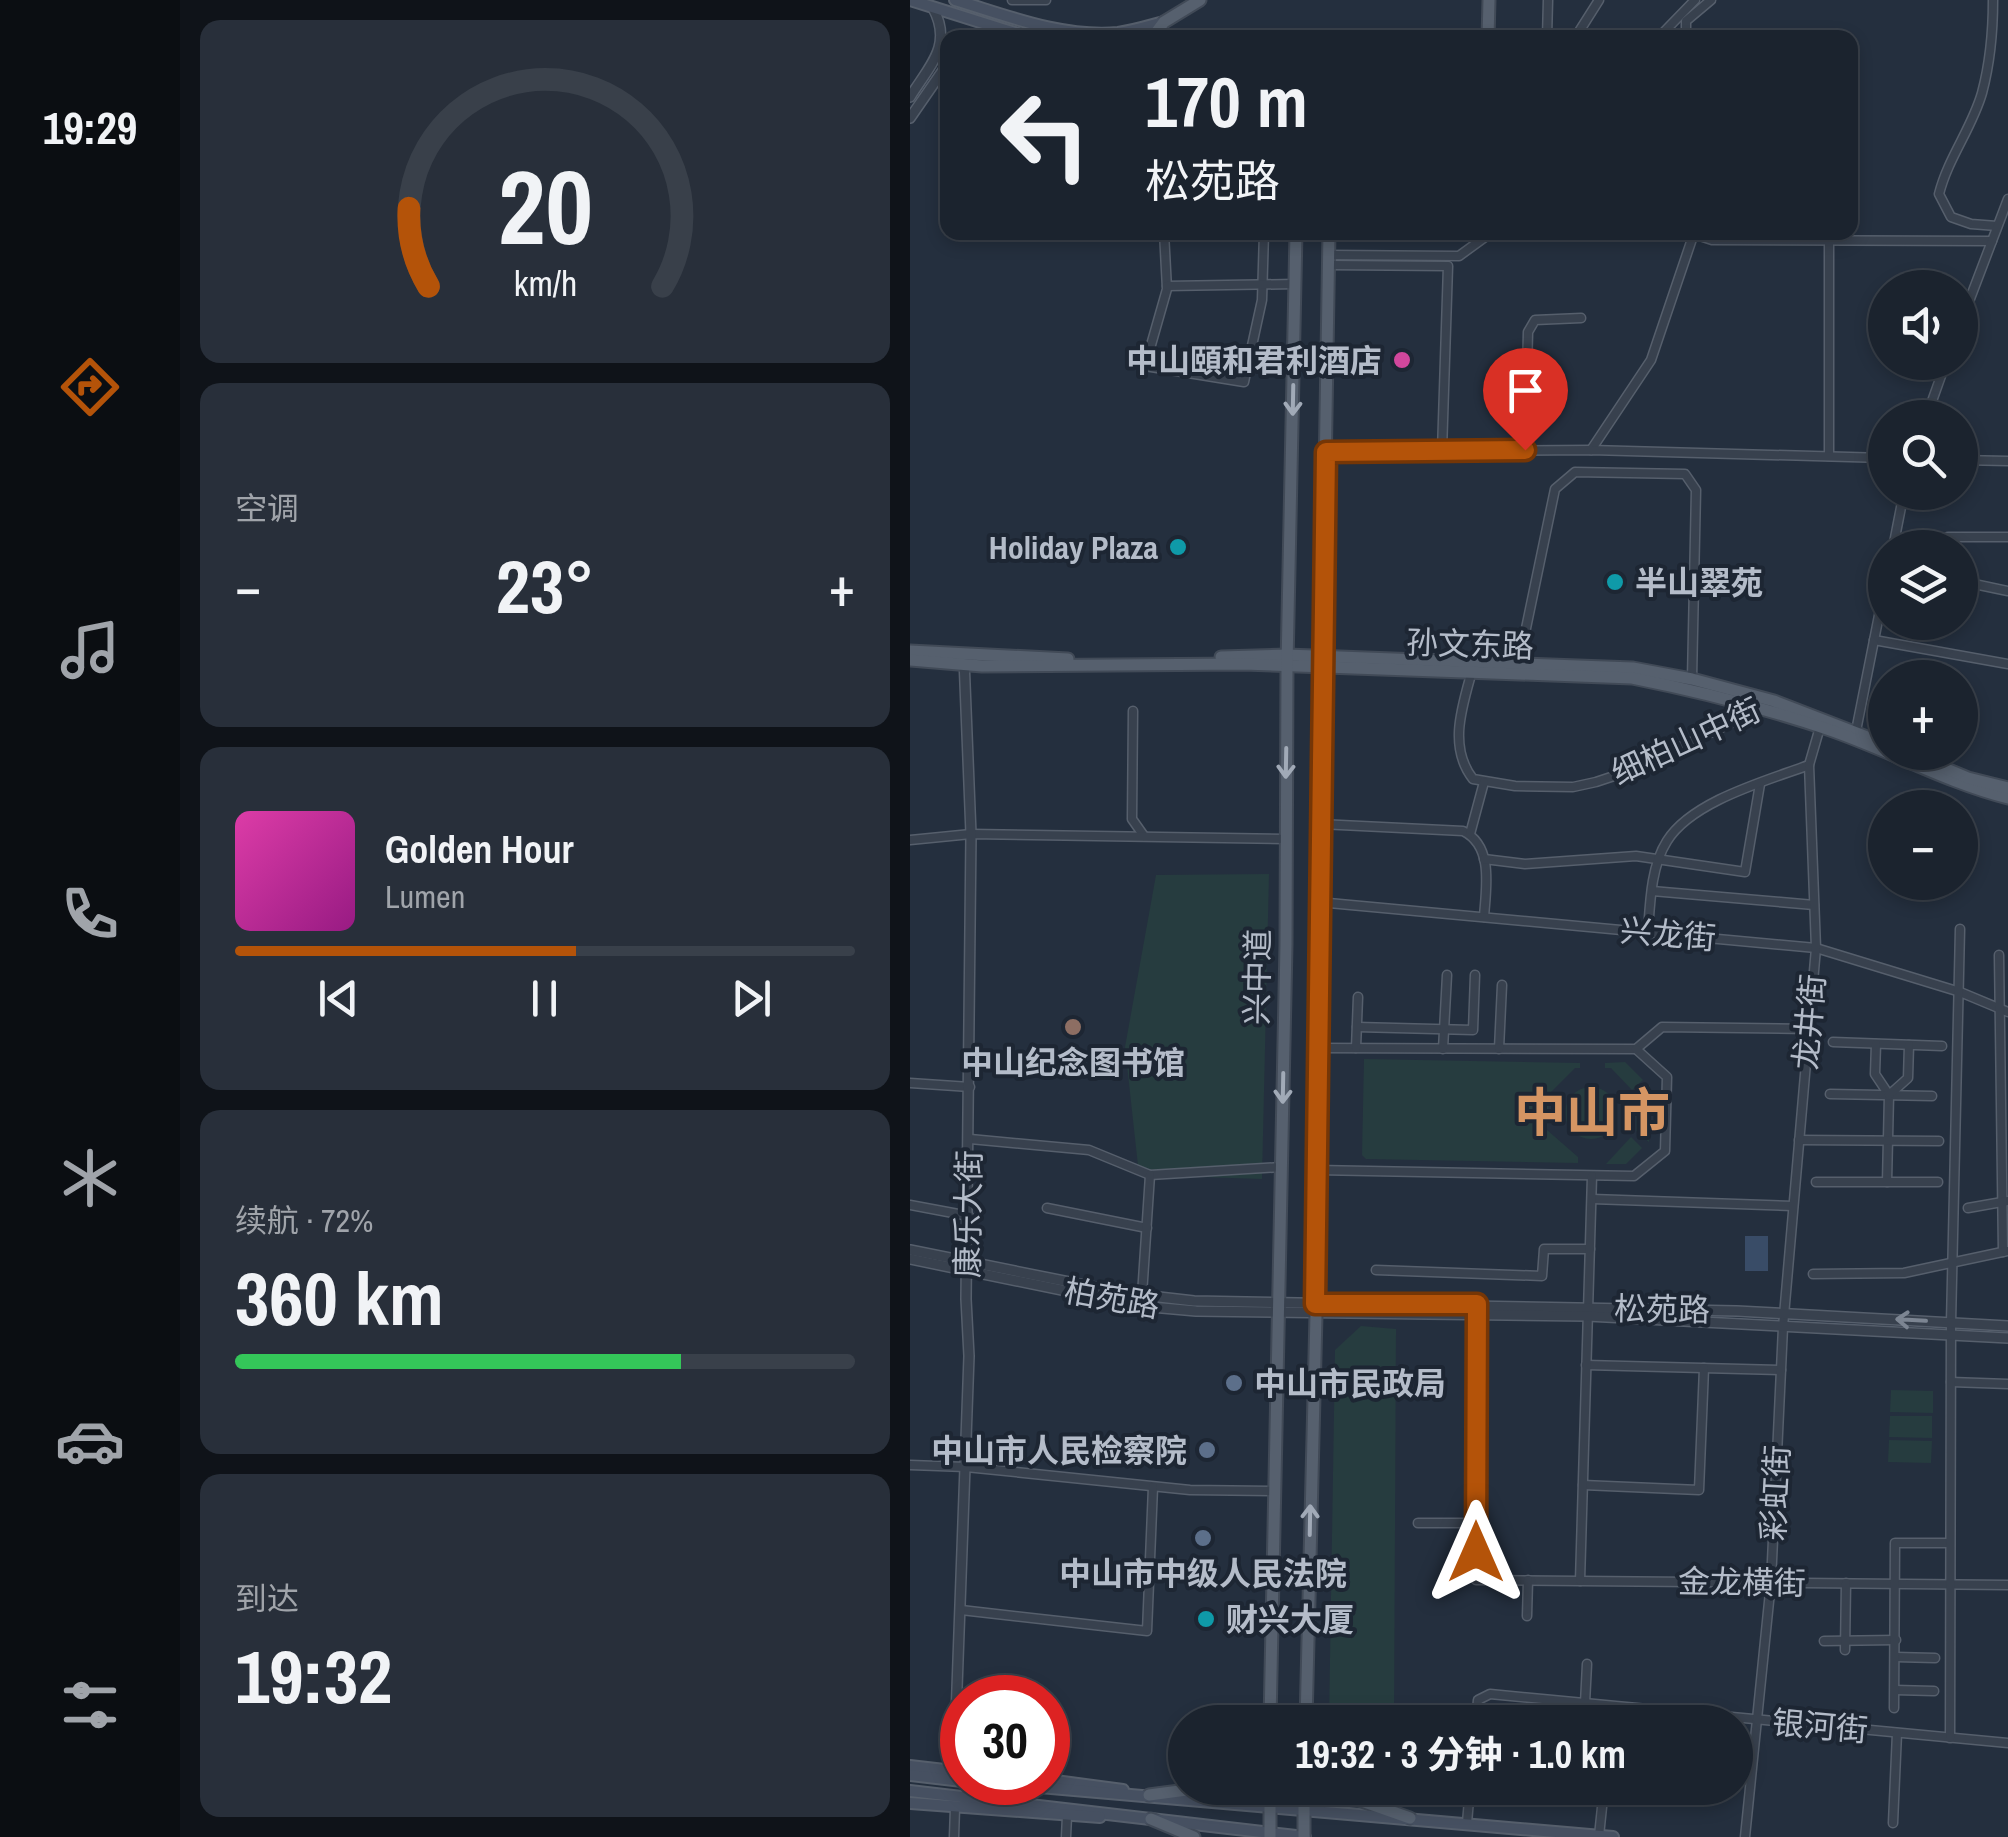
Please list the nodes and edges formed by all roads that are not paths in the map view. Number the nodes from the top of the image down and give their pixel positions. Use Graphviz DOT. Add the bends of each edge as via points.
graph roads {
  1 [pos="910,0"];
  2 [pos="955,0"];
  3 [pos="1012,0"];
  4 [pos="1046,0"];
  5 [pos="1200,0"];
  6 [pos="1489,0"];
  7 [pos="1548,0"];
  8 [pos="1598,0"];
  9 [pos="1694,0"];
  10 [pos="1712,0"];
  11 [pos="1993,0"];
  12 [pos="933,8"];
  13 [pos="1164,22"];
  14 [pos="942,30"];
  15 [pos="1005,30"];
  16 [pos="1058,30"];
  17 [pos="1132,30"];
  18 [pos="1158,30"];
  19 [pos="1488,30"];
  20 [pos="1547,30"];
  21 [pos="1580,30"];
  22 [pos="1666,30"];
  23 [pos="1686,30"];
  24 [pos="940,45"];
  25 [pos="940,75"];
  26 [pos="910,97"];
  27 [pos="910,118"];
  28 [pos="2008,198"];
  29 [pos="1998,226"];
  30 [pos="1164,240"];
  31 [pos="1264,240"];
  32 [pos="1296,240"];
  33 [pos="1329,240"];
  34 [pos="1481,240"];
  35 [pos="1689,240"];
  36 [pos="1712,240"];
  37 [pos="1829,240"];
  38 [pos="1992,241"];
  39 [pos="1329,260"];
  40 [pos="1978,278"];
  41 [pos="1295,284"];
  42 [pos="1167,286"];
  43 [pos="1580,318"];
  44 [pos="1525,450"];
  45 [pos="1591,450"];
  46 [pos="1442,451"];
  47 [pos="1326,452"];
  48 [pos="1829,456"];
  49 [pos="1868,457"];
  50 [pos="1978,460"];
  51 [pos="2008,461"];
  52 [pos="1978,537"];
  53 [pos="2008,537"];
  54 [pos="1978,585"];
  55 [pos="2008,591"];
  56 [pos="1874,640"];
  57 [pos="910,652"];
  58 [pos="910,660"];
  59 [pos="964,660"];
  60 [pos="1287,660"];
  61 [pos="1324,661"];
  62 [pos="1520,662"];
  63 [pos="2008,664"];
  64 [pos="1472,671"];
  65 [pos="1692,679"];
  66 [pos="1774,701"];
  67 [pos="1759,709"];
  68 [pos="1133,711"];
  69 [pos="1822,722"];
  70 [pos="1856,732"];
  71 [pos="1868,737"];
  72 [pos="1809,765"];
  73 [pos="1949,770"];
  74 [pos="1484,782"];
  75 [pos="1760,784"];
  76 [pos="2008,788"];
  77 [pos="2008,798"];
  78 [pos="1320,824"];
  79 [pos="971,834"];
  80 [pos="1470,834"];
  81 [pos="1144,836"];
  82 [pos="1285,839"];
  83 [pos="910,840"];
  84 [pos="1484,859"];
  85 [pos="1660,859"];
  86 [pos="1652,890"];
  87 [pos="1318,902"];
  88 [pos="1814,905"];
  89 [pos="1484,917"];
  90 [pos="1960,930"];
  91 [pos="1648,932"];
  92 [pos="1816,948"];
  93 [pos="1999,955"];
  94 [pos="1447,975"];
  95 [pos="1475,975"];
  96 [pos="1502,985"];
  97 [pos="1960,992"];
  98 [pos="1358,997"];
  99 [pos="2004,1011"];
  100 [pos="1357,1027"];
  101 [pos="1444,1029"];
  102 [pos="1808,1029"];
  103 [pos="1833,1042"];
  104 [pos="1876,1044"];
  105 [pos="1909,1045"];
  106 [pos="1942,1046"];
  107 [pos="1317,1048"];
  108 [pos="1356,1048"];
  109 [pos="1444,1049"];
  110 [pos="1499,1049"];
  111 [pos="1636,1049"];
  112 [pos="2005,1073"];
  113 [pos="910,1082"];
  114 [pos="970,1087"];
  115 [pos="1830,1094"];
  116 [pos="1888,1095"];
  117 [pos="1932,1096"];
  118 [pos="970,1138"];
  119 [pos="1799,1140"];
  120 [pos="1939,1141"];
  121 [pos="1888,1142"];
  122 [pos="1282,1168"];
  123 [pos="1316,1170"];
  124 [pos="1150,1175"];
  125 [pos="1592,1176"];
  126 [pos="1816,1182"];
  127 [pos="1887,1182"];
  128 [pos="1938,1182"];
  129 [pos="1592,1199"];
  130 [pos="2005,1201"];
  131 [pos="910,1206"];
  132 [pos="1793,1206"];
  133 [pos="1047,1208"];
  134 [pos="1968,1208"];
  135 [pos="969,1216"];
  136 [pos="1147,1228"];
  137 [pos="1590,1249"];
  138 [pos="910,1250"];
  139 [pos="2005,1252"];
  140 [pos="910,1260"];
  141 [pos="1953,1261"];
  142 [pos="968,1265"];
  143 [pos="1376,1270"];
  144 [pos="1814,1274"];
  145 [pos="1142,1295"];
  146 [pos="1279,1309"];
  147 [pos="1315,1309"];
  148 [pos="1477,1309"];
  149 [pos="1587,1312"];
  150 [pos="1784,1314"];
  151 [pos="1951,1323"];
  152 [pos="2008,1326"];
  153 [pos="1782,1327"];
  154 [pos="1952,1336"];
  155 [pos="2008,1338"];
  156 [pos="1586,1365"];
  157 [pos="1704,1368"];
  158 [pos="1780,1370"];
  159 [pos="1951,1382"];
  160 [pos="2008,1384"];
  161 [pos="910,1465"];
  162 [pos="966,1466"];
  163 [pos="1583,1485"];
  164 [pos="1154,1487"];
  165 [pos="1275,1490"];
  166 [pos="1418,1523"];
  167 [pos="1476,1523"];
  168 [pos="1949,1542"];
  169 [pos="1528,1580"];
  170 [pos="1580,1581"];
  171 [pos="1771,1582"];
  172 [pos="1846,1583"];
  173 [pos="1895,1584"];
  174 [pos="1950,1584"];
  175 [pos="2008,1585"];
  176 [pos="961,1610"];
  177 [pos="1527,1616"];
  178 [pos="1896,1640"];
  179 [pos="1824,1641"];
  180 [pos="1845,1645"];
  181 [pos="1896,1657"];
  182 [pos="1935,1658"];
  183 [pos="1587,1664"];
  184 [pos="960,1675"];
  185 [pos="1895,1690"];
  186 [pos="1934,1691"];
  187 [pos="1585,1704"];
  188 [pos="1269,1705"];
  189 [pos="1306,1705"];
  190 [pos="1478,1705"];
  191 [pos="1894,1708"];
  192 [pos="1756,1721"];
  193 [pos="1897,1733"];
  194 [pos="1950,1738"];
  195 [pos="2008,1742"];
  196 [pos="910,1766"];
  197 [pos="940,1769"];
  198 [pos="910,1775"];
  199 [pos="940,1778"];
  200 [pos="1070,1782"];
  201 [pos="910,1790"];
  202 [pos="1070,1790"];
  203 [pos="1168,1794"];
  204 [pos="1150,1797"];
  205 [pos="910,1803"];
  206 [pos="1304,1805"];
  207 [pos="1373,1805"];
  208 [pos="1469,1805"];
  209 [pos="1603,1805"];
  210 [pos="1270,1806"];
  211 [pos="955,1808"];
  212 [pos="1304,1809"];
  213 [pos="1067,1816"];
  214 [pos="1410,1818"];
  215 [pos="1151,1819"];
  216 [pos="1893,1823"];
  217 [pos="1467,1824"];
  218 [pos="1270,1835"];
  219 [pos="1600,1836"];
  220 [pos="954,1837"];
  221 [pos="1067,1837"];
  222 [pos="1194,1837"];
  223 [pos="1304,1837"];
  224 [pos="1613,1837"];
  225 [pos="1745,1837"];
  1 -- 12 [label="main road"];
  2 -- 16 [label="main road"];
  3 -- 4 [label="street"];
  5 -- 13 [label="main road"];
  6 -- 19 [label="main road"];
  7 -- 20 [label="street"];
  8 -- 21 [label="street"];
  9 -- 22 [label="street"];
  10 -- 23 [label="street" via="1686,21"];
  11 -- 29 [label="street" via="1981,95 1939,194 1951,217"];
  12 -- 14 [label="street"];
  12 -- 15 [label="main road"];
  13 -- 17 [label="main road"];
  13 -- 18 [label="main road"];
  24 -- 26 [label="street"];
  25 -- 27 [label="street"];
  28 -- 29 [label="street"];
  29 -- 38 [label="street"];
  30 -- 42 [label="street"];
  31 -- 42 [label="street" via="1262,300 1244,382 1145,366"];
  32 -- 41 [label="main road, 兴中道"];
  33 -- 39 [label="main road, 兴中道"];
  34 -- 39 [label="street" via="1460,256"];
  35 -- 45 [label="street" via="1651,360"];
  36 -- 37 [label="street"];
  37 -- 38 [label="street"];
  37 -- 48 [label="street"];
  38 -- 40 [label="street"];
  39 -- 46 [label="street" via="1448,266"];
  39 -- 47 [label="main road, 兴中道"];
  41 -- 42 [label="street"];
  41 -- 60 [label="main road, 兴中道, one-way"];
  43 -- 44 [label="street" via="1535,320 1528,332"];
  44 -- 45 [label="street"];
  44 -- 46 [label="street"];
  45 -- 48 [label="street"];
  46 -- 47 [label="street"];
  47 -- 61 [label="main road, 兴中道"];
  48 -- 49 [label="street"];
  50 -- 51 [label="street"];
  52 -- 53 [label="street"];
  54 -- 55 [label="street"];
  56 -- 63 [label="street"];
  56 -- 70 [label="street"];
  57 -- 59 [label="main road, 孙文东路"];
  58 -- 59 [label="main road, 孙文东路"];
  59 -- 60 [label="main road, 孙文东路"];
  59 -- 79 [label="street, 康乐大街"];
  60 -- 61 [label="main road, 孙文东路"];
  60 -- 82 [label="main road, 兴中道, one-way"];
  61 -- 62 [label="main road, 孙文东路"];
  61 -- 64 [label="main road, 孙文东路"];
  61 -- 78 [label="main road, 兴中道"];
  62 -- 65 [label="main road, 孙文东路" via="1633,668"];
  62 -- 65 [label="street" via="1555,489 1575,472 1685,474 1696,490"];
  64 -- 67 [label="main road, 孙文东路" via="1632,678"];
  64 -- 74 [label="street" via="1459,754 1473,779"];
  65 -- 66 [label="main road, 孙文东路"];
  66 -- 67 [label="street, 细柏山中街"];
  66 -- 69 [label="main road, 孙文东路"];
  67 -- 69 [label="main road, 孙文东路"];
  67 -- 74 [label="street, 细柏山中街" via="1596,782"];
  68 -- 81 [label="street" via="1132,819"];
  69 -- 70 [label="main road, 孙文东路"];
  69 -- 72 [label="street, 龙井街"];
  69 -- 77 [label="main road, 孙文东路" via="1965,787"];
  70 -- 71 [label="main road, 孙文东路"];
  72 -- 75 [label="street"];
  72 -- 88 [label="street, 龙井街"];
  73 -- 76 [label="main road"];
  74 -- 80 [label="street"];
  75 -- 85 [label="street" via="1692,814 1666,841"];
  75 -- 85 [label="street" via="1745,872"];
  78 -- 80 [label="street"];
  78 -- 87 [label="main road, 兴中道"];
  79 -- 81 [label="street"];
  79 -- 83 [label="street"];
  79 -- 114 [label="street, 康乐大街"];
  80 -- 84 [label="street"];
  81 -- 82 [label="street"];
  82 -- 122 [label="main road, 兴中道, one-way"];
  84 -- 85 [label="street"];
  84 -- 89 [label="street"];
  85 -- 86 [label="street"];
  86 -- 88 [label="street"];
  86 -- 91 [label="street"];
  87 -- 89 [label="street, 兴龙街"];
  87 -- 107 [label="main road, 兴中道"];
  88 -- 92 [label="street, 龙井街"];
  89 -- 91 [label="street, 兴龙街"];
  90 -- 97 [label="street"];
  91 -- 92 [label="street, 兴龙街"];
  92 -- 97 [label="street, 兴龙街"];
  92 -- 102 [label="street, 龙井街"];
  93 -- 99 [label="street"];
  94 -- 101 [label="street"];
  95 -- 101 [label="street" via="1473,1030"];
  96 -- 110 [label="street"];
  97 -- 99 [label="street, 兴龙街"];
  97 -- 141 [label="street"];
  98 -- 100 [label="street"];
  99 -- 112 [label="street"];
  100 -- 101 [label="street"];
  100 -- 108 [label="street"];
  101 -- 109 [label="street"];
  102 -- 111 [label="street" via="1662,1027"];
  102 -- 119 [label="street, 龙井街"];
  103 -- 104 [label="street"];
  104 -- 105 [label="street"];
  104 -- 116 [label="street" via="1874,1074"];
  105 -- 106 [label="street"];
  105 -- 116 [label="street" via="1908,1078"];
  107 -- 108 [label="street"];
  107 -- 123 [label="main road, 兴中道"];
  108 -- 109 [label="street"];
  109 -- 110 [label="street"];
  110 -- 111 [label="street"];
  111 -- 125 [label="street" via="1667,1077 1665,1150 1634,1176"];
  112 -- 130 [label="street"];
  113 -- 114 [label="street"];
  114 -- 118 [label="street, 康乐大街"];
  115 -- 116 [label="street"];
  116 -- 117 [label="street"];
  116 -- 121 [label="street"];
  118 -- 124 [label="street" via="1089,1150"];
  118 -- 135 [label="street, 康乐大街"];
  119 -- 121 [label="street"];
  119 -- 132 [label="street, 龙井街"];
  120 -- 121 [label="street"];
  121 -- 127 [label="street"];
  122 -- 124 [label="street"];
  122 -- 146 [label="main road, 兴中道"];
  123 -- 125 [label="street"];
  123 -- 147 [label="main road, 兴中道"];
  124 -- 136 [label="street"];
  125 -- 129 [label="street"];
  126 -- 127 [label="street"];
  127 -- 128 [label="street"];
  129 -- 132 [label="street"];
  129 -- 137 [label="street"];
  130 -- 134 [label="street"];
  130 -- 139 [label="street"];
  131 -- 135 [label="street"];
  132 -- 150 [label="street, 龙井街"];
  133 -- 136 [label="street"];
  135 -- 142 [label="street, 康乐大街"];
  136 -- 145 [label="street"];
  137 -- 143 [label="street" via="1544,1249 1542,1276"];
  137 -- 149 [label="street"];
  138 -- 142 [label="street, 柏苑路"];
  139 -- 141 [label="street"];
  140 -- 142 [label="street, 柏苑路"];
  141 -- 144 [label="street" via="1904,1273"];
  141 -- 151 [label="street"];
  142 -- 145 [label="street, 柏苑路"];
  142 -- 146 [label="street, 柏苑路" via="1140,1306"];
  142 -- 162 [label="street, 康乐大街"];
  145 -- 146 [label="street, 柏苑路"];
  146 -- 147 [label="street, 柏苑路"];
  146 -- 165 [label="main road, 兴中道"];
  147 -- 148 [label="street, 松苑路"];
  189 -- 147 [label="main road, 兴中道, one-way"];
  148 -- 149 [label="street, 松苑路"];
  148 -- 167 [label="street"];
  149 -- 150 [label="street, 松苑路"];
  149 -- 153 [label="street, 松苑路"];
  149 -- 156 [label="street"];
  151 -- 150 [label="street, 松苑路, one-way"];
  150 -- 153 [label="street, 龙井街"];
  151 -- 152 [label="street, 松苑路"];
  151 -- 154 [label="street"];
  153 -- 154 [label="street, 松苑路"];
  153 -- 158 [label="street, 彩虹街"];
  154 -- 155 [label="street, 松苑路"];
  154 -- 159 [label="street"];
  156 -- 157 [label="street"];
  156 -- 163 [label="street"];
  157 -- 158 [label="street"];
  157 -- 163 [label="street" via="1699,1490"];
  158 -- 171 [label="street, 彩虹街"];
  159 -- 160 [label="street"];
  159 -- 168 [label="street"];
  161 -- 162 [label="street"];
  162 -- 164 [label="street"];
  162 -- 176 [label="street, 康乐大街"];
  163 -- 170 [label="street"];
  164 -- 165 [label="street"];
  164 -- 176 [label="street" via="1147,1631"];
  165 -- 188 [label="main road, 兴中道"];
  166 -- 167 [label="street"];
  167 -- 169 [label="street, 金龙横街" via="1476,1580"];
  168 -- 173 [label="street" via="1895,1543"];
  168 -- 174 [label="street"];
  169 -- 170 [label="street, 金龙横街"];
  169 -- 177 [label="street"];
  170 -- 171 [label="street, 金龙横街"];
  171 -- 172 [label="street, 金龙横街"];
  171 -- 192 [label="street, 彩虹街"];
  172 -- 173 [label="street, 金龙横街"];
  172 -- 180 [label="street"];
  173 -- 174 [label="street, 金龙横街"];
  173 -- 178 [label="street"];
  174 -- 175 [label="street, 金龙横街"];
  174 -- 194 [label="street"];
  176 -- 184 [label="street, 康乐大街"];
  178 -- 180 [label="street"];
  178 -- 181 [label="street"];
  179 -- 180 [label="street"];
  181 -- 182 [label="street"];
  181 -- 185 [label="street"];
  183 -- 187 [label="street"];
  185 -- 186 [label="street"];
  185 -- 191 [label="street"];
  187 -- 190 [label="street, 银河街" via="1490,1694"];
  187 -- 192 [label="street, 银河街"];
  192 -- 193 [label="street, 银河街"];
  192 -- 225 [label="street, 彩虹街"];
  193 -- 194 [label="street, 银河街"];
  193 -- 216 [label="street"];
  194 -- 195 [label="street, 银河街"];
  196 -- 197 [label="main road"];
  198 -- 199 [label="main road"];
  200 -- 204 [label="main road"];
  201 -- 215 [label="main road"];
  202 -- 204 [label="main road"];
  203 -- 204 [label="main road"];
  204 -- 210 [label="main road"];
  205 -- 211 [label="main road"];
  206 -- 212 [label="main road"];
  207 -- 214 [label="main road"];
  208 -- 217 [label="street"];
  209 -- 219 [label="street"];
  210 -- 212 [label="main road"];
  210 -- 218 [label="main road"];
  211 -- 213 [label="main road"];
  211 -- 220 [label="street"];
  212 -- 214 [label="main road"];
  212 -- 223 [label="main road"];
  213 -- 215 [label="main road"];
  213 -- 221 [label="street"];
  214 -- 217 [label="main road"];
  215 -- 218 [label="main road"];
  215 -- 222 [label="main road"];
  217 -- 219 [label="main road"];
  218 -- 223 [label="main road"];
  219 -- 224 [label="main road"];
}
